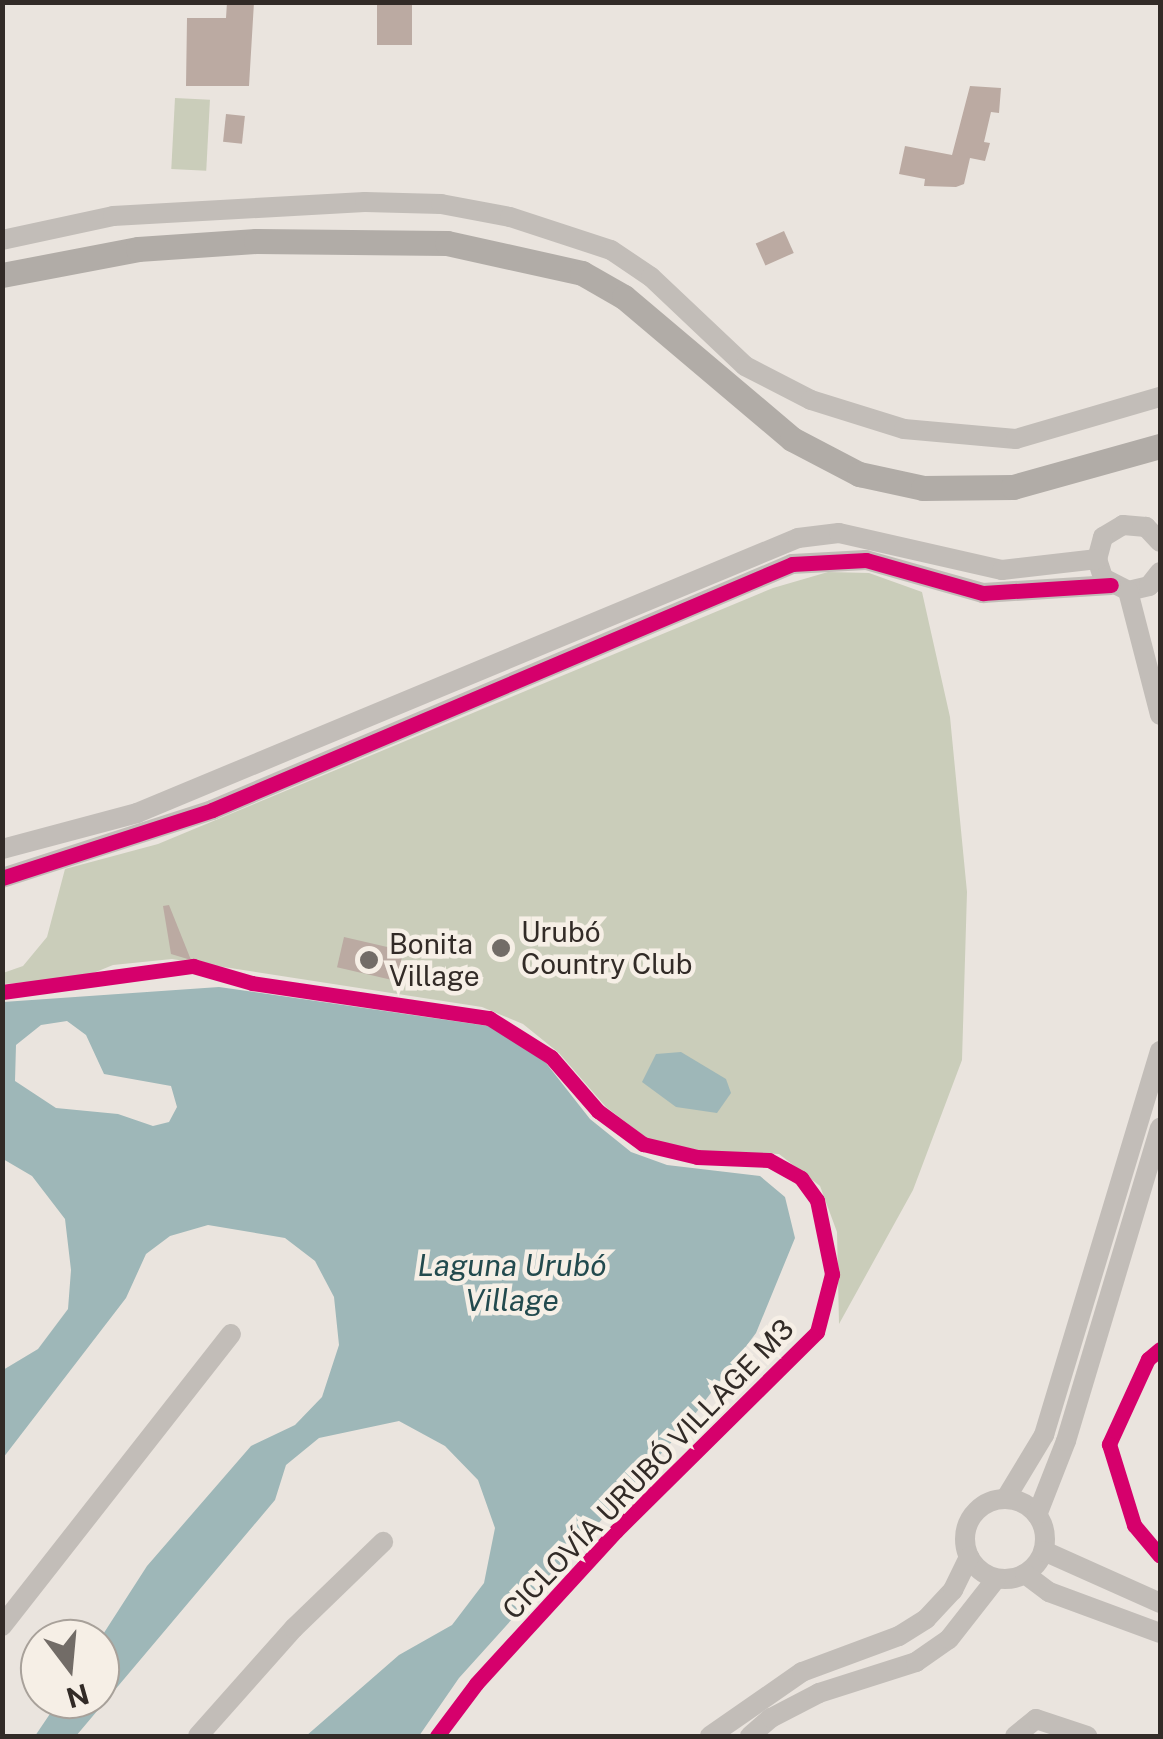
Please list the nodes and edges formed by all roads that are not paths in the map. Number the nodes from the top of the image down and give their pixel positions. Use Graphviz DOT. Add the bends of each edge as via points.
graph roads {
  1 [pos="2,240"];
  2 [pos="2,275"];
  3 [pos="1160,397"];
  4 [pos="1160,446"];
  5 [pos="826,535"];
  6 [pos="1160,542"];
  7 [pos="827,557"];
  8 [pos="1096,559"];
  9 [pos="1160,580"];
  10 [pos="1120,588"];
  11 [pos="1160,715"];
  12 [pos="247,770"];
  13 [pos="256,792"];
  14 [pos="2,850"];
  15 [pos="2,878"];
  16 [pos="1160,1051"];
  17 [pos="1160,1128"];
  18 [pos="231,1334"];
  19 [pos="1006,1498"];
  20 [pos="1037,1515"];
  21 [pos="382,1542"];
  22 [pos="1044,1551"];
  23 [pos="969,1557"];
  24 [pos="1025,1574"];
  25 [pos="996,1579"];
  26 [pos="1160,1603"];
  27 [pos="2,1626"];
  28 [pos="1160,1634"];
  29 [pos="851,1655"];
  30 [pos="858,1679"];
  31 [pos="198,1736"];
  32 [pos="710,1736"];
  33 [pos="750,1736"];
  34 [pos="1014,1736"];
  35 [pos="1087,1736"];
  1 -- 3 [label="street" via="113,216 441,204 510,216 611,250 651,277 744,366 811,400 904,429 1016,439"];
  2 -- 4 [label="main road" via="157,248 256,241 447,243 582,273 624,298 792,440 859,474 937,489 1014,488"];
  5 -- 7 [label="street"];
  5 -- 8 [label="street" via="882,540 1002,570"];
  5 -- 12 [label="street" via="798,538"];
  6 -- 8 [label="street" via="1146,528 1123,525 1103,537"];
  7 -- 10 [label="street" via="866,560 983,593"];
  7 -- 13 [label="street" via="792,564"];
  8 -- 10 [label="street"];
  9 -- 10 [label="street"];
  10 -- 11 [label="street"];
  12 -- 13 [label="street"];
  12 -- 14 [label="street" via="137,814"];
  13 -- 15 [label="street" via="154,832"];
  16 -- 19 [label="street" via="1044,1434"];
  17 -- 20 [label="street" via="1066,1442"];
  18 -- 27 [label="street"];
  19 -- 20 [label="street"];
  19 -- 23 [label="street" via="991,1500 968,1520"];
  20 -- 22 [label="street"];
  21 -- 31 [label="street"];
  22 -- 24 [label="street"];
  22 -- 26 [label="street"];
  23 -- 25 [label="street"];
  23 -- 29 [label="street" via="953,1590 926,1620"];
  24 -- 25 [label="street"];
  24 -- 28 [label="street" via="1050,1592"];
  25 -- 30 [label="street" via="949,1639 916,1662"];
  29 -- 30 [label="street"];
  29 -- 32 [label="street" via="802,1672"];
  30 -- 33 [label="street" via="770,1718"];
  34 -- 35 [label="street" via="1036,1719"];
}
